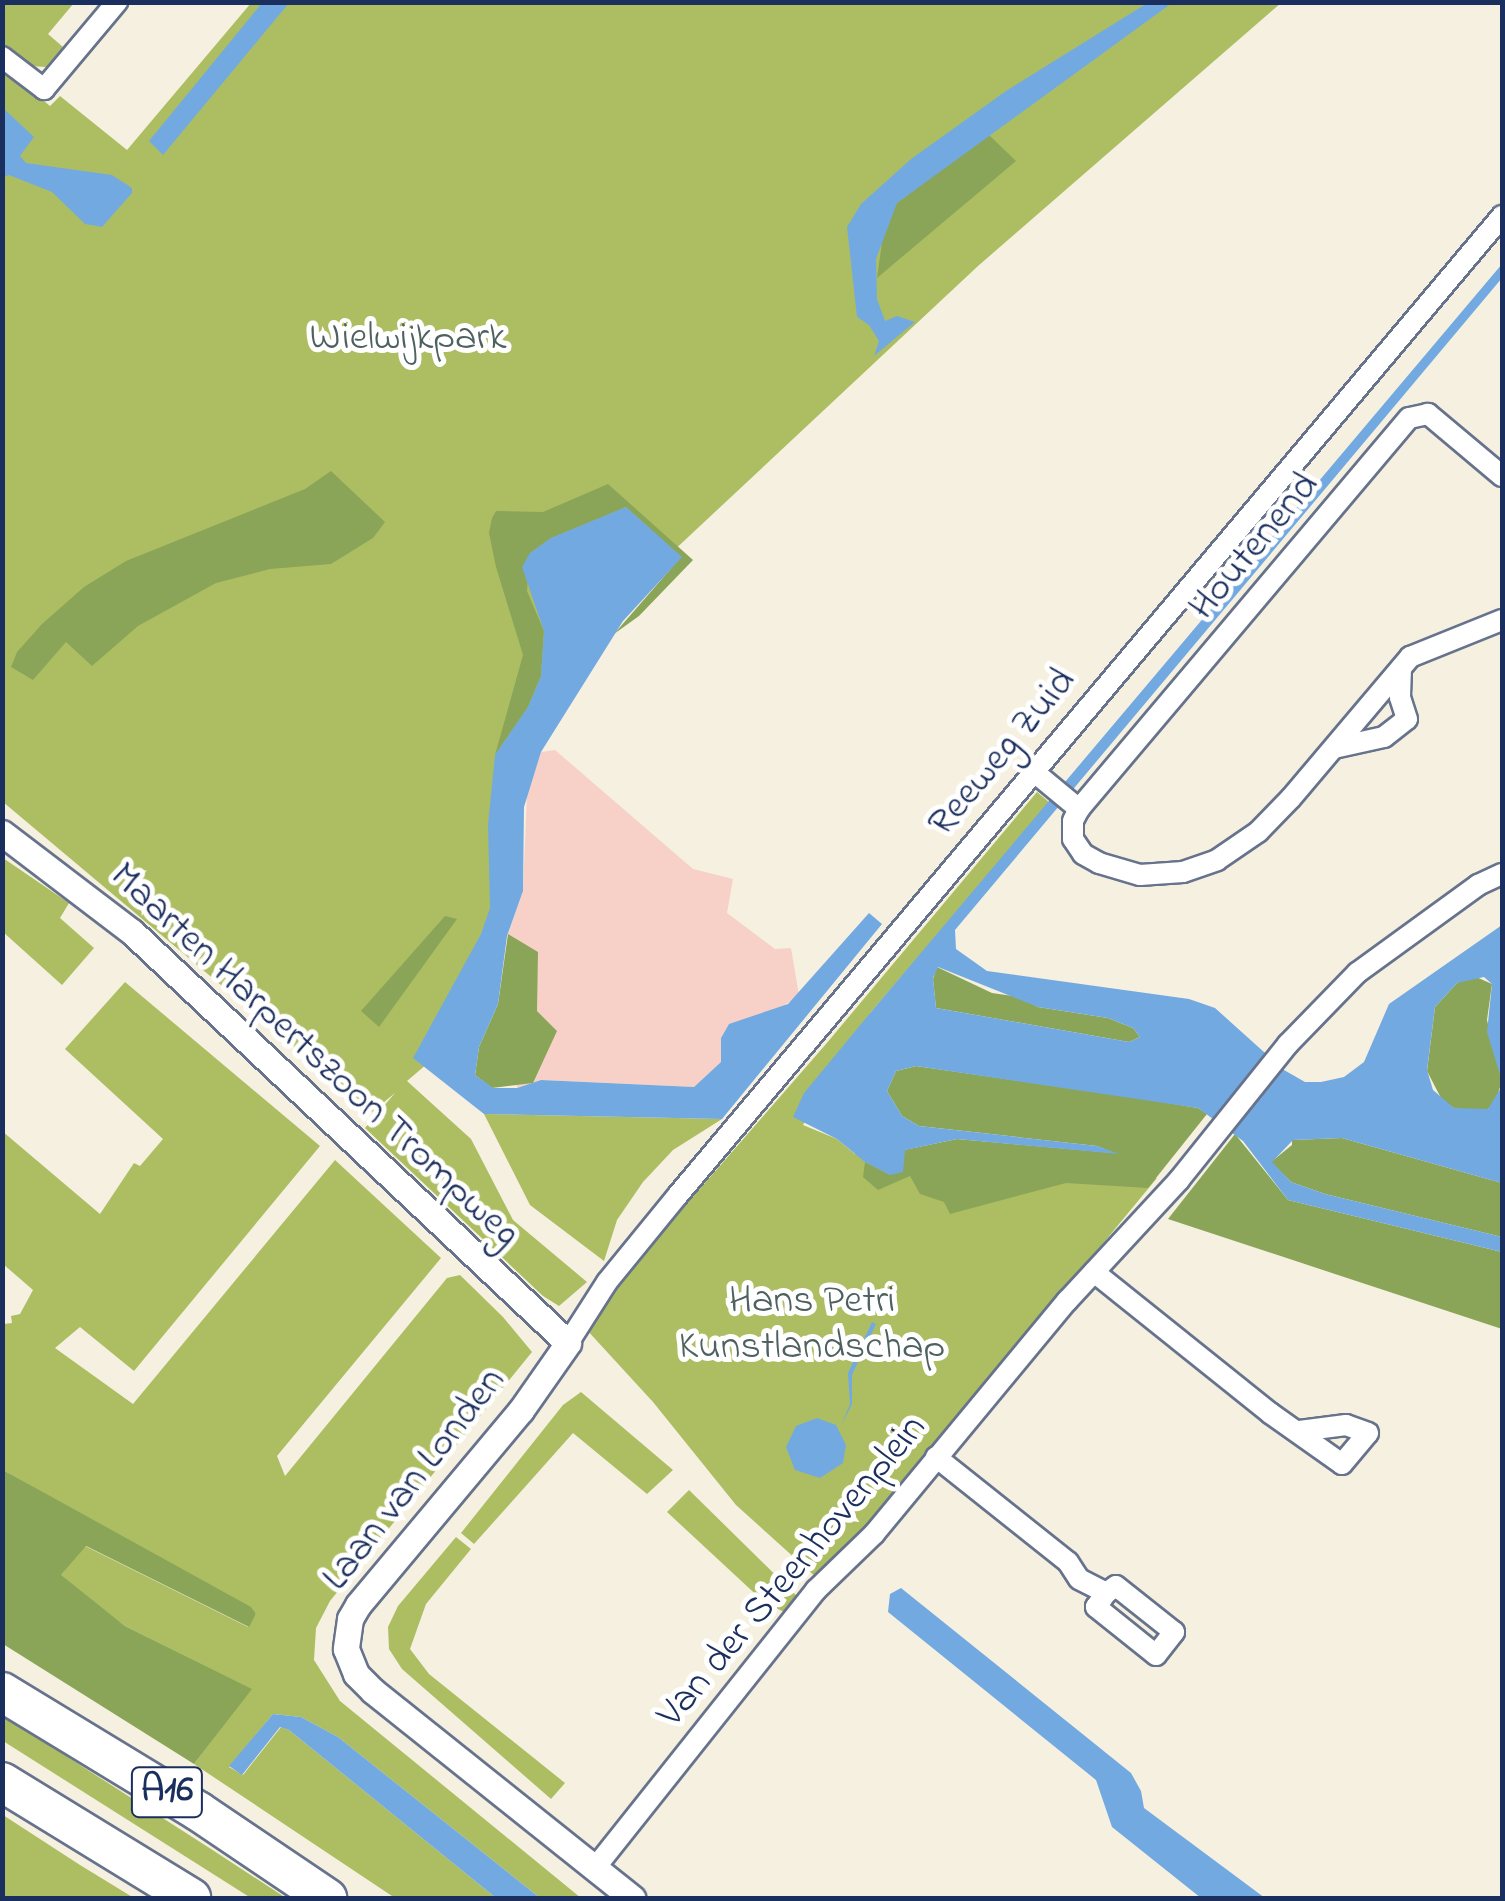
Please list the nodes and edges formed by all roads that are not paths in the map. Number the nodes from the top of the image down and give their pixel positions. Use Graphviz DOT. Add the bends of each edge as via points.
graph roads {
  1 [pos="117,2"];
  2 [pos="2,57"];
  3 [pos="1502,216"];
  4 [pos="1502,476"];
  5 [pos="1502,620"];
  6 [pos="1401,669"];
  7 [pos="1334,748"];
  8 [pos="1041,777"];
  9 [pos="1079,809"];
  10 [pos="2,834"];
  11 [pos="1502,874"];
  12 [pos="1094,1272"];
  13 [pos="568,1343"];
  14 [pos="1300,1430"];
  15 [pos="936,1457"];
  16 [pos="1106,1593"];
  17 [pos="2,1692"];
  18 [pos="2,1782"];
  19 [pos="595,1868"];
  20 [pos="190,1898"];
  21 [pos="327,1898"];
  22 [pos="632,1898"];
  1 -- 2 [label="street" via="44,89"];
  3 -- 8 [label="street, Reeweg Zuid"];
  4 -- 9 [label="street, Houtenend" via="1428,414 1409,418"];
  5 -- 6 [label="street" via="1429,646"];
  6 -- 7 [label="street"];
  6 -- 7 [label="street" via="1407,719 1384,738"];
  7 -- 9 [label="street" via="1258,832 1217,860 1183,872 1140,875 1083,854 1073,840"];
  8 -- 9 [label="street"];
  8 -- 13 [label="street, Reeweg Zuid" via="678,1195 607,1282"];
  10 -- 13 [label="street, Maarten Harpertszoon Trompweg" via="132,932"];
  11 -- 12 [label="street, Van der Steenhovenplein" via="1478,884 1358,973 1288,1044"];
  12 -- 14 [label="street"];
  12 -- 15 [label="street, Van der Steenhovenplein"];
  13 -- 19 [label="street, Laan van Londen" via="358,1605 346,1650 372,1691"];
  15 -- 16 [label="street" via="1068,1562 1079,1578"];
  15 -- 19 [label="street, Van der Steenhovenplein" via="874,1534 816,1590"];
  17 -- 21 [label="highway, A16"];
  18 -- 20 [label="highway, A16"];
  19 -- 22 [label="street, Laan van Londen"];
}
